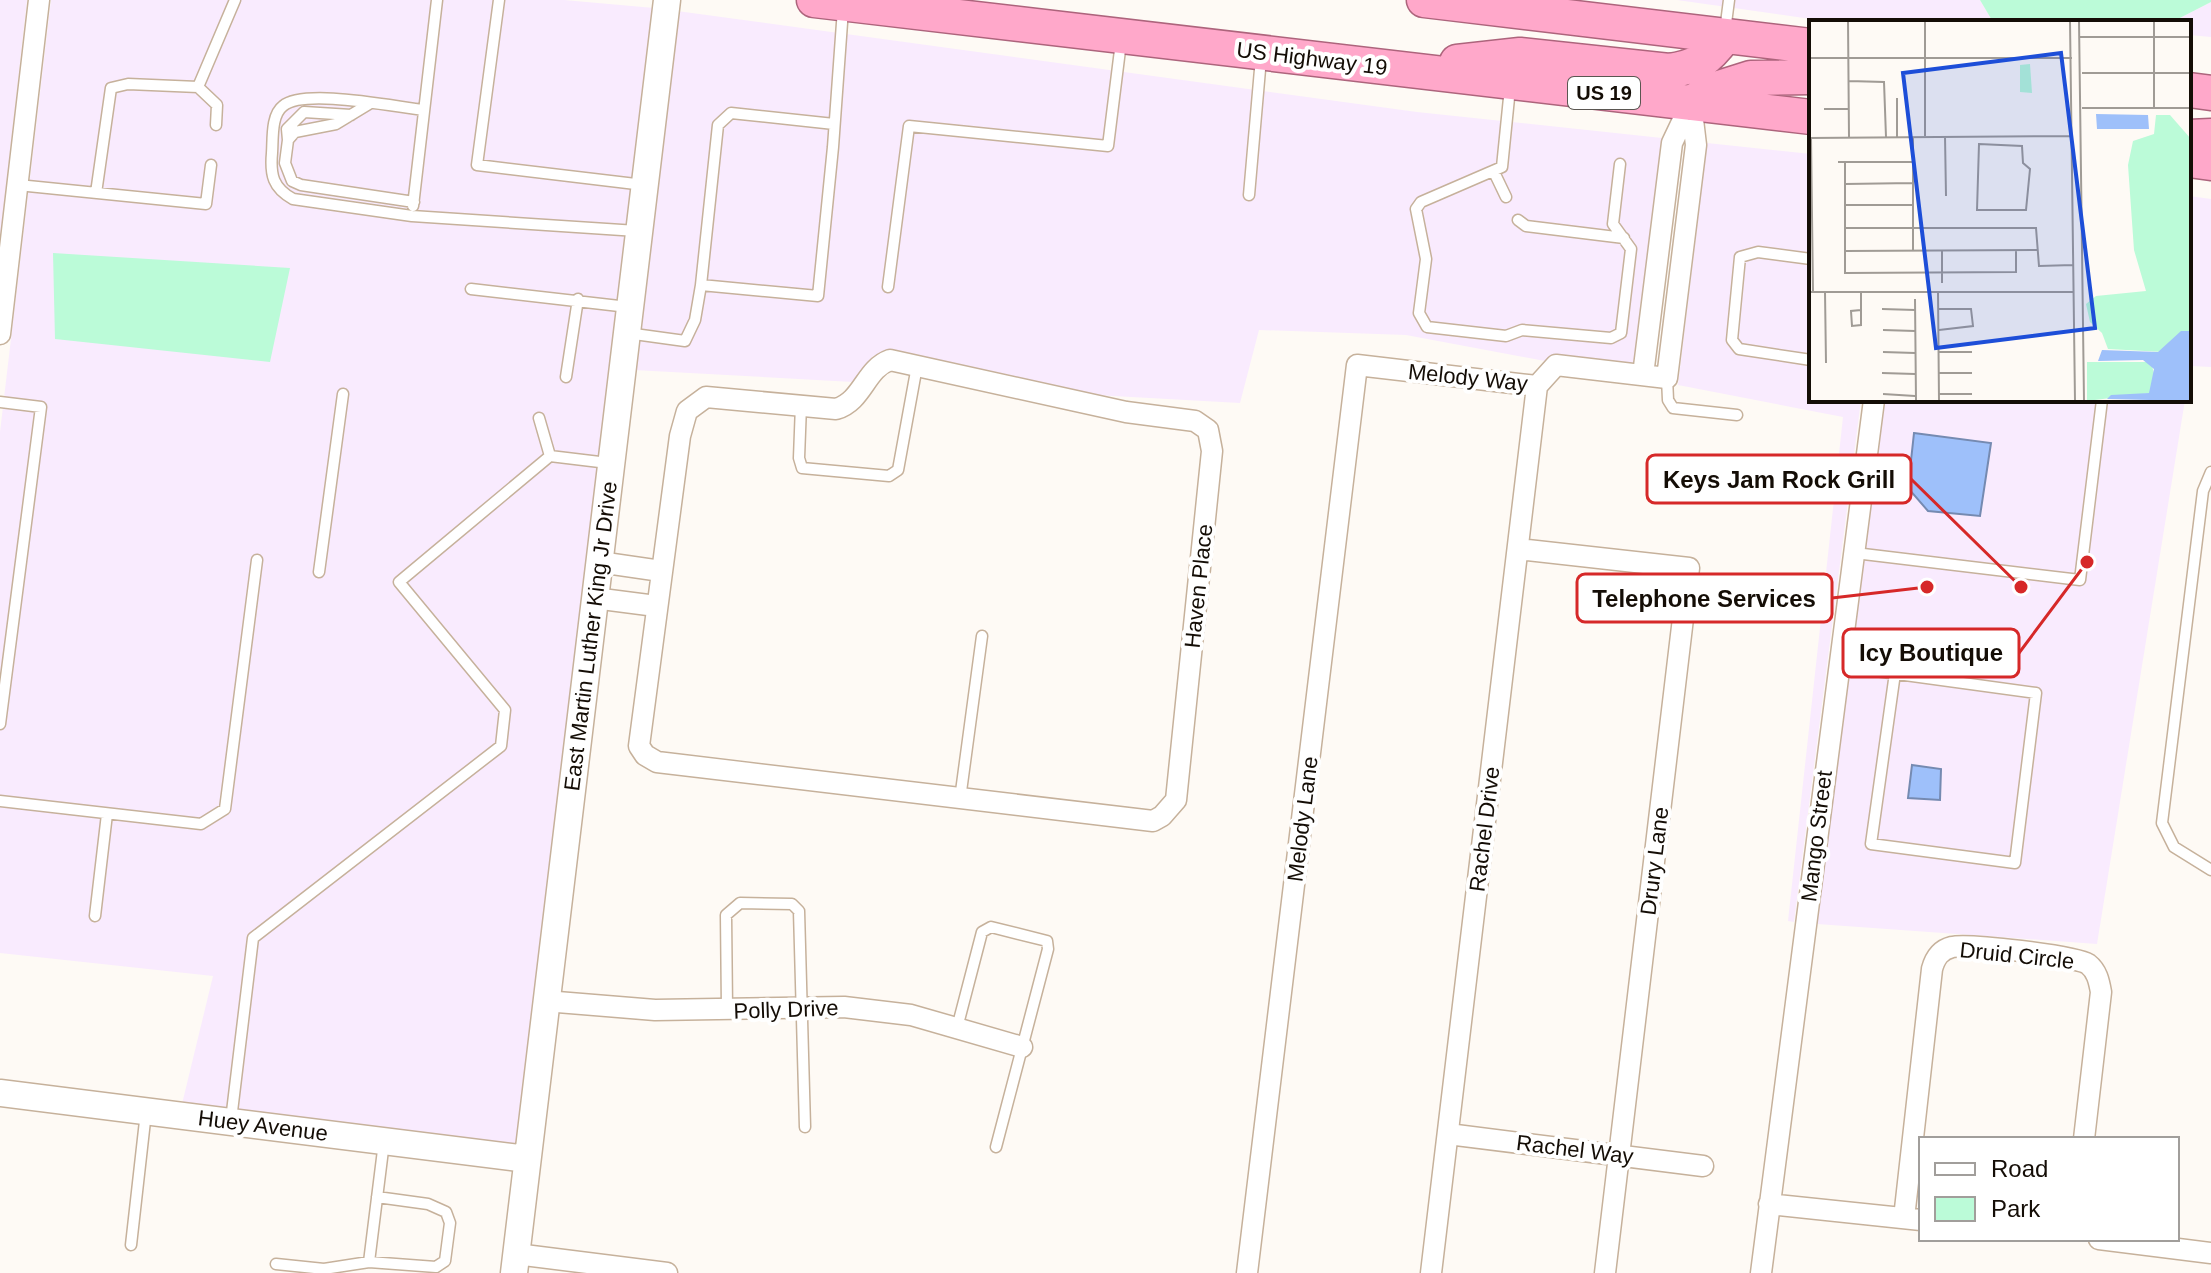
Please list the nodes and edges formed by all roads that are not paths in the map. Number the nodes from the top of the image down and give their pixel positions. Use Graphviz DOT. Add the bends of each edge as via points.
graph roads {
  1 [pos="39,0"];
  2 [pos="235,0"];
  3 [pos="437,0"];
  4 [pos="499,0"];
  5 [pos="667,0"];
  6 [pos="1424,0"];
  7 [pos="1729,0"];
  8 [pos="829,2"];
  9 [pos="1122,36"];
  10 [pos="1724,37"];
  11 [pos="1809,46"];
  12 [pos="1262,52"];
  13 [pos="1397,68"];
  14 [pos="1809,77"];
  15 [pos="1510,82"];
  16 [pos="198,87"];
  17 [pos="2191,90"];
  18 [pos="2211,93"];
  19 [pos="1691,103"];
  20 [pos="369,104"];
  21 [pos="424,110"];
  22 [pos="351,115"];
  23 [pos="1809,117"];
  24 [pos="834,124"];
  25 [pos="216,125"];
  26 [pos="2211,136"];
  27 [pos="2191,137"];
  28 [pos="288,140"];
  29 [pos="2191,160"];
  30 [pos="2211,163"];
  31 [pos="1620,164"];
  32 [pos="211,165"];
  33 [pos="1494,172"];
  34 [pos="18,185"];
  35 [pos="645,185"];
  36 [pos="96,193"];
  37 [pos="1249,195"];
  38 [pos="1506,197"];
  39 [pos="414,202"];
  40 [pos="412,216"];
  41 [pos="1518,220"];
  42 [pos="6,231"];
  43 [pos="639,231"];
  44 [pos="1624,238"];
  45 [pos="1809,259"];
  46 [pos="701,285"];
  47 [pos="888,287"];
  48 [pos="471,289"];
  49 [pos="578,299"];
  50 [pos="628,320"];
  51 [pos="0,334"];
  52 [pos="1809,360"];
  53 [pos="1357,365"];
  54 [pos="917,366"];
  55 [pos="1643,375"];
  56 [pos="566,377"];
  57 [pos="1667,378"];
  58 [pos="1537,386"];
  59 [pos="343,394"];
  60 [pos="0,402"];
  61 [pos="1874,402"];
  62 [pos="2102,402"];
  63 [pos="801,405"];
  64 [pos="1737,415"];
  65 [pos="539,418"];
  66 [pos="550,456"];
  67 [pos="610,463"];
  68 [pos="2211,472"];
  69 [pos="1518,549"];
  70 [pos="1855,553"];
  71 [pos="257,560"];
  72 [pos="599,562"];
  73 [pos="661,571"];
  74 [pos="319,572"];
  75 [pos="594,598"];
  76 [pos="656,606"];
  77 [pos="982,636"];
  78 [pos="1837,665"];
  79 [pos="1895,673"];
  80 [pos="0,724"];
  81 [pos="960,799"];
  82 [pos="0,801"];
  83 [pos="107,814"];
  84 [pos="2211,870"];
  85 [pos="95,916"];
  86 [pos="545,1001"];
  87 [pos="801,1008"];
  88 [pos="727,1011"];
  89 [pos="957,1028"];
  90 [pos="1022,1047"];
  91 [pos="0,1093"];
  92 [pos="146,1110"];
  93 [pos="231,1120"];
  94 [pos="805,1127"];
  95 [pos="1448,1134"];
  96 [pos="2084,1137"];
  97 [pos="384,1140"];
  98 [pos="996,1147"];
  99 [pos="1619,1154"];
  100 [pos="527,1159"];
  101 [pos="1703,1166"];
  102 [pos="377,1197"];
  103 [pos="1769,1204"];
  104 [pos="1912,1219"];
  105 [pos="2115,1241"];
  106 [pos="131,1245"];
  107 [pos="2211,1253"];
  108 [pos="369,1262"];
  109 [pos="276,1264"];
  110 [pos="515,1264"];
  111 [pos="667,1273"];
  112 [pos="1247,1273"];
  113 [pos="1431,1273"];
  114 [pos="1605,1273"];
  115 [pos="1761,1273"];
  1 -- 34 [label="street"];
  2 -- 16 [label="lane"];
  3 -- 21 [label="lane"];
  4 -- 35 [label="lane" via="477,165"];
  5 -- 35 [label="street, East Martin Luther King Jr Drive"];
  6 -- 10 [label="highway"];
  7 -- 10 [label="lane"];
  8 -- 9 [label="highway, US Highway 19 / US 19"];
  8 -- 24 [label="lane"];
  9 -- 12 [label="highway, US Highway 19 / US 19"];
  9 -- 47 [label="lane" via="1108,146 909,126"];
  10 -- 11 [label="highway"];
  10 -- 13 [label="highway" via="1694,68 1669,71 1520,55"];
  12 -- 13 [label="highway, US Highway 19 / US 19"];
  12 -- 37 [label="lane"];
  13 -- 15 [label="highway, US Highway 19 / US 19"];
  14 -- 19 [label="highway" via="1751,78"];
  15 -- 19 [label="highway, US Highway 19 / US 19"];
  15 -- 33 [label="lane" via="1502,167"];
  16 -- 25 [label="lane" via="217,105"];
  16 -- 36 [label="lane" via="111,88"];
  17 -- 18 [label="highway"];
  19 -- 23 [label="highway, US Highway 19 / US 19"];
  19 -- 55 [label="street" via="1672,143"];
  19 -- 57 [label="street" via="1696,145"];
  20 -- 21 [label="lane"];
  20 -- 22 [label="lane"];
  20 -- 40 [label="lane" via="300,99 282,106 275,118 273,181 293,199"];
  21 -- 39 [label="lane"];
  22 -- 28 [label="lane" via="336,124 295,132"];
  22 -- 28 [label="lane" via="304,112 287,129"];
  24 -- 46 [label="lane" via="731,113 718,125"];
  24 -- 46 [label="lane" via="818,296"];
  26 -- 27 [label="highway"];
  28 -- 39 [label="lane" via="286,171 292,181"];
  29 -- 30 [label="highway"];
  31 -- 44 [label="lane" via="1613,224"];
  32 -- 36 [label="lane" via="206,204"];
  33 -- 38 [label="lane"];
  33 -- 44 [label="lane" via="1421,202 1416,209 1426,259 1419,313 1427,327 1506,336 1522,330 1611,338 1621,333 1631,249"];
  34 -- 36 [label="lane"];
  34 -- 42 [label="street"];
  35 -- 43 [label="street, East Martin Luther King Jr Drive"];
  39 -- 40 [label="lane"];
  40 -- 43 [label="lane"];
  41 -- 44 [label="lane" via="1526,226"];
  42 -- 51 [label="street"];
  43 -- 50 [label="street, East Martin Luther King Jr Drive"];
  45 -- 52 [label="lane" via="1758,252 1740,257 1732,340 1739,349"];
  46 -- 50 [label="lane" via="685,341"];
  48 -- 49 [label="lane"];
  49 -- 50 [label="lane"];
  49 -- 56 [label="lane"];
  50 -- 67 [label="street, East Martin Luther King Jr Drive"];
  53 -- 58 [label="street, Melody Way"];
  53 -- 112 [label="street, Melody Lane"];
  54 -- 63 [label="street, Haven Place" via="890,360 880,365 847,405 836,409"];
  54 -- 63 [label="lane" via="898,470 889,476 802,468"];
  54 -- 81 [label="street, Haven Place" via="1126,412 1195,421 1211,438 1176,800 1153,821"];
  55 -- 57 [label="street, Melody Way"];
  55 -- 58 [label="street, Melody Way" via="1556,365"];
  57 -- 64 [label="lane" via="1673,408"];
  58 -- 69 [label="street, Rachel Drive"];
  59 -- 74 [label="lane"];
  60 -- 80 [label="lane" via="41,407"];
  61 -- 70 [label="street, Mango Street"];
  62 -- 70 [label="lane" via="2080,580"];
  63 -- 73 [label="street, Haven Place" via="706,397 693,404 680,436"];
  65 -- 66 [label="lane"];
  66 -- 67 [label="lane"];
  66 -- 93 [label="lane" via="399,582 505,710 501,746 253,938"];
  67 -- 72 [label="street, East Martin Luther King Jr Drive"];
  68 -- 84 [label="lane" via="2203,491 2162,823 2174,847"];
  69 -- 95 [label="street, Rachel Drive"];
  69 -- 99 [label="street, Drury Lane" via="1689,568"];
  70 -- 78 [label="street, Mango Street"];
  71 -- 83 [label="lane" via="225,809 201,824"];
  72 -- 73 [label="street"];
  72 -- 75 [label="street, East Martin Luther King Jr Drive"];
  73 -- 76 [label="street, Haven Place"];
  75 -- 76 [label="street"];
  75 -- 86 [label="street, East Martin Luther King Jr Drive"];
  76 -- 81 [label="street, Haven Place" via="638,736 645,755 657,762"];
  77 -- 81 [label="lane"];
  78 -- 79 [label="lane"];
  78 -- 103 [label="street, Mango Street"];
  79 -- 79 [label="lane" via="2036,693 2015,863 1871,844"];
  82 -- 83 [label="lane"];
  83 -- 85 [label="lane"];
  86 -- 88 [label="street, Polly Drive"];
  86 -- 100 [label="street, East Martin Luther King Jr Drive"];
  87 -- 88 [label="street, Polly Drive"];
  87 -- 88 [label="lane" via="799,911 782,901 740,903 726,915"];
  87 -- 89 [label="street, Polly Drive" via="894,1012"];
  87 -- 94 [label="lane"];
  89 -- 90 [label="street, Polly Drive"];
  89 -- 90 [label="lane" via="982,932 991,927 1044,938 1048,949"];
  90 -- 98 [label="lane"];
  91 -- 92 [label="street, Huey Avenue"];
  92 -- 93 [label="street, Huey Avenue"];
  92 -- 106 [label="lane"];
  93 -- 97 [label="street, Huey Avenue"];
  95 -- 99 [label="street, Rachel Way"];
  95 -- 113 [label="street, Rachel Drive"];
  96 -- 104 [label="street, Druid Circle" via="2101,992 2094,970 2075,958 1963,946 1944,950 1932,969"];
  97 -- 100 [label="street, Huey Avenue"];
  97 -- 102 [label="lane"];
  99 -- 101 [label="street, Rachel Way"];
  99 -- 114 [label="street, Drury Lane"];
  100 -- 110 [label="street, East Martin Luther King Jr Drive"];
  102 -- 108 [label="lane"];
  102 -- 108 [label="lane" via="428,1204 446,1212 450,1223 445,1261 436,1267"];
  103 -- 104 [label="street"];
  103 -- 115 [label="street, Mango Street"];
  105 -- 107 [label="street"];
  108 -- 109 [label="lane" via="324,1269"];
  110 -- 111 [label="street"];
}
